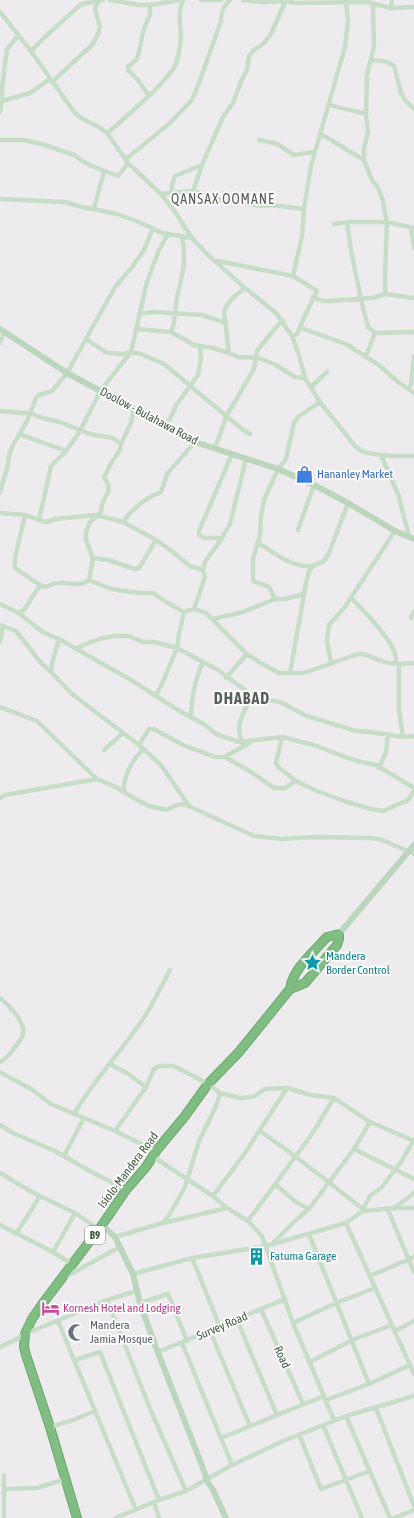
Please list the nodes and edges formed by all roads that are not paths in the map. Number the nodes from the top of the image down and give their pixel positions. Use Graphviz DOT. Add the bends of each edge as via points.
graph roads {
  1 [pos="100,0"];
  2 [pos="110,0"];
  3 [pos="182,0"];
  4 [pos="201,0"];
  5 [pos="220,0"];
  6 [pos="230,0"];
  7 [pos="243,0"];
  8 [pos="392,0"];
  9 [pos="286,1"];
  10 [pos="349,1"];
  11 [pos="373,3"];
  12 [pos="150,5"];
  13 [pos="414,6"];
  14 [pos="391,8"];
  15 [pos="0,12"];
  16 [pos="18,36"];
  17 [pos="31,51"];
  18 [pos="371,60"];
  19 [pos="0,61"];
  20 [pos="6,62"];
  21 [pos="51,81"];
  22 [pos="1,87"];
  23 [pos="149,96"];
  24 [pos="2,101"];
  25 [pos="329,104"];
  26 [pos="414,108"];
  27 [pos="0,112"];
  28 [pos="366,114"];
  29 [pos="107,133"];
  30 [pos="321,134"];
  31 [pos="0,140"];
  32 [pos="259,140"];
  33 [pos="314,152"];
  34 [pos="364,160"];
  35 [pos="127,161"];
  36 [pos="202,165"];
  37 [pos="104,172"];
  38 [pos="193,191"];
  39 [pos="171,192"];
  40 [pos="161,194"];
  41 [pos="0,199"];
  42 [pos="94,208"];
  43 [pos="304,209"];
  44 [pos="347,222"];
  45 [pos="387,222"];
  46 [pos="334,224"];
  47 [pos="153,228"];
  48 [pos="413,228"];
  49 [pos="168,234"];
  50 [pos="182,237"];
  51 [pos="192,238"];
  52 [pos="414,248"];
  53 [pos="216,261"];
  54 [pos="293,276"];
  55 [pos="245,288"];
  56 [pos="385,294"];
  57 [pos="313,297"];
  58 [pos="414,298"];
  59 [pos="361,299"];
  60 [pos="176,313"];
  61 [pos="139,314"];
  62 [pos="283,321"];
  63 [pos="226,323"];
  64 [pos="301,328"];
  65 [pos="136,329"];
  66 [pos="2,331"];
  67 [pos="171,332"];
  68 [pos="414,332"];
  69 [pos="375,333"];
  70 [pos="292,336"];
  71 [pos="86,339"];
  72 [pos="0,343"];
  73 [pos="200,347"];
  74 [pos="131,352"];
  75 [pos="229,354"];
  76 [pos="366,356"];
  77 [pos="414,356"];
  78 [pos="255,358"];
  79 [pos="327,372"];
  80 [pos="67,373"];
  81 [pos="306,378"];
  82 [pos="190,387"];
  83 [pos="311,387"];
  84 [pos="409,388"];
  85 [pos="101,390"];
  86 [pos="414,393"];
  87 [pos="320,402"];
  88 [pos="134,410"];
  89 [pos="0,411"];
  90 [pos="30,413"];
  91 [pos="227,415"];
  92 [pos="167,425"];
  93 [pos="80,431"];
  94 [pos="20,434"];
  95 [pos="250,434"];
  96 [pos="195,442"];
  97 [pos="121,444"];
  98 [pos="215,448"];
  99 [pos="66,451"];
  100 [pos="232,454"];
  101 [pos="381,454"];
  102 [pos="414,456"];
  103 [pos="246,458"];
  104 [pos="278,469"];
  105 [pos="314,486"];
  106 [pos="0,492"];
  107 [pos="348,503"];
  108 [pos="0,513"];
  109 [pos="25,515"];
  110 [pos="96,515"];
  111 [pos="39,520"];
  112 [pos="123,522"];
  113 [pos="298,530"];
  114 [pos="396,531"];
  115 [pos="222,538"];
  116 [pos="412,538"];
  117 [pos="156,540"];
  118 [pos="258,543"];
  119 [pos="93,558"];
  120 [pos="313,566"];
  121 [pos="204,570"];
  122 [pos="89,580"];
  123 [pos="40,585"];
  124 [pos="304,594"];
  125 [pos="351,598"];
  126 [pos="275,599"];
  127 [pos="0,604"];
  128 [pos="194,609"];
  129 [pos="184,612"];
  130 [pos="414,612"];
  131 [pos="18,613"];
  132 [pos="411,618"];
  133 [pos="212,619"];
  134 [pos="2,626"];
  135 [pos="59,639"];
  136 [pos="0,642"];
  137 [pos="76,648"];
  138 [pos="177,648"];
  139 [pos="247,654"];
  140 [pos="203,662"];
  141 [pos="331,662"];
  142 [pos="414,663"];
  143 [pos="397,664"];
  144 [pos="51,672"];
  145 [pos="290,673"];
  146 [pos="226,678"];
  147 [pos="156,695"];
  148 [pos="252,697"];
  149 [pos="0,707"];
  150 [pos="191,717"];
  151 [pos="123,733"];
  152 [pos="388,735"];
  153 [pos="414,736"];
  154 [pos="282,737"];
  155 [pos="403,737"];
  156 [pos="253,741"];
  157 [pos="242,742"];
  158 [pos="139,745"];
  159 [pos="143,749"];
  160 [pos="104,750"];
  161 [pos="225,757"];
  162 [pos="379,768"];
  163 [pos="97,779"];
  164 [pos="296,782"];
  165 [pos="414,790"];
  166 [pos="124,792"];
  167 [pos="0,798"];
  168 [pos="190,807"];
  169 [pos="414,845"];
  170 [pos="411,853"];
  171 [pos="339,934"];
  172 [pos="170,970"];
  173 [pos="290,989"];
  174 [pos="0,998"];
  175 [pos="0,1062"];
  176 [pos="110,1064"];
  177 [pos="0,1072"];
  178 [pos="208,1084"];
  179 [pos="146,1087"];
  180 [pos="287,1088"];
  181 [pos="220,1093"];
  182 [pos="334,1098"];
  183 [pos="74,1114"];
  184 [pos="84,1118"];
  185 [pos="370,1122"];
  186 [pos="0,1125"];
  187 [pos="115,1131"];
  188 [pos="260,1131"];
  189 [pos="414,1140"];
  190 [pos="354,1149"];
  191 [pos="154,1153"];
  192 [pos="64,1156"];
  193 [pos="295,1156"];
  194 [pos="394,1170"];
  195 [pos="0,1173"];
  196 [pos="187,1179"];
  197 [pos="414,1179"];
  198 [pos="330,1182"];
  199 [pos="275,1184"];
  200 [pos="126,1190"];
  201 [pos="414,1193"];
  202 [pos="40,1196"];
  203 [pos="213,1196"];
  204 [pos="227,1208"];
  205 [pos="394,1208"];
  206 [pos="414,1208"];
  207 [pos="309,1209"];
  208 [pos="363,1210"];
  209 [pos="388,1210"];
  210 [pos="75,1214"];
  211 [pos="248,1221"];
  212 [pos="346,1223"];
  213 [pos="163,1224"];
  214 [pos="0,1225"];
  215 [pos="101,1227"];
  216 [pos="16,1234"];
  217 [pos="308,1234"];
  218 [pos="115,1237"];
  219 [pos="272,1244"];
  220 [pos="266,1246"];
  221 [pos="120,1247"];
  222 [pos="53,1252"];
  223 [pos="414,1257"];
  224 [pos="192,1258"];
  225 [pos="409,1260"];
  226 [pos="73,1265"];
  227 [pos="414,1272"];
  228 [pos="133,1274"];
  229 [pos="370,1276"];
  230 [pos="62,1278"];
  231 [pos="375,1288"];
  232 [pos="137,1291"];
  233 [pos="285,1299"];
  234 [pos="107,1300"];
  235 [pos="336,1303"];
  236 [pos="140,1304"];
  237 [pos="261,1309"];
  238 [pos="237,1320"];
  239 [pos="58,1321"];
  240 [pos="414,1321"];
  241 [pos="293,1324"];
  242 [pos="392,1325"];
  243 [pos="220,1327"];
  244 [pos="210,1331"];
  245 [pos="395,1331"];
  246 [pos="25,1334"];
  247 [pos="352,1340"];
  248 [pos="184,1342"];
  249 [pos="0,1347"];
  250 [pos="158,1352"];
  251 [pos="75,1360"];
  252 [pos="310,1362"];
  253 [pos="410,1365"];
  254 [pos="414,1374"];
  255 [pos="369,1384"];
  256 [pos="414,1396"];
  257 [pos="325,1398"];
  258 [pos="303,1404"];
  259 [pos="376,1408"];
  260 [pos="95,1411"];
  261 [pos="277,1415"];
  262 [pos="346,1416"];
  263 [pos="334,1420"];
  264 [pos="323,1425"];
  265 [pos="250,1426"];
  266 [pos="50,1427"];
  267 [pos="299,1434"];
  268 [pos="221,1438"];
  269 [pos="232,1465"];
  270 [pos="370,1471"];
  271 [pos="4,1475"];
  272 [pos="66,1479"];
  273 [pos="206,1480"];
  274 [pos="346,1480"];
  275 [pos="4,1489"];
  276 [pos="186,1491"];
  277 [pos="159,1500"];
  278 [pos="154,1502"];
  279 [pos="414,1506"];
  280 [pos="414,1510"];
  281 [pos="133,1511"];
  282 [pos="4,1518"];
  283 [pos="77,1518"];
  284 [pos="115,1518"];
  285 [pos="133,1518"];
  286 [pos="159,1518"];
  287 [pos="226,1518"];
  288 [pos="362,1518"];
  289 [pos="390,1518"];
  290 [pos="394,1518"];
  1 -- 17 [label="street" via="82,4"];
  1 -- 21 [label="street" via="95,9 100,26 93,44"];
  2 -- 12 [label="street"];
  3 -- 12 [label="street"];
  3 -- 23 [label="street" via="179,16 181,37 176,65"];
  4 -- 5 [label="street"];
  6 -- 35 [label="street" via="224,5 221,21 192,100"];
  7 -- 9 [label="street"];
  8 -- 14 [label="street"];
  9 -- 10 [label="street"];
  9 -- 36 [label="street" via="271,34 249,56 247,70 233,103"];
  10 -- 11 [label="street"];
  10 -- 25 [label="street" via="346,46"];
  11 -- 14 [label="street"];
  11 -- 18 [label="street" via="375,35"];
  12 -- 23 [label="street" via="150,14 137,59 128,67"];
  13 -- 14 [label="street"];
  15 -- 16 [label="street"];
  16 -- 17 [label="street"];
  16 -- 20 [label="street" via="7,49"];
  17 -- 21 [label="street"];
  18 -- 26 [label="street" via="385,61 394,66 400,92"];
  18 -- 28 [label="street" via="366,75"];
  19 -- 20 [label="street"];
  20 -- 22 [label="street"];
  21 -- 24 [label="street" via="30,93"];
  21 -- 29 [label="street" via="74,112"];
  22 -- 24 [label="street"];
  23 -- 29 [label="street"];
  24 -- 27 [label="street"];
  25 -- 28 [label="street"];
  25 -- 30 [label="street"];
  28 -- 34 [label="street" via="368,132"];
  29 -- 35 [label="street"];
  30 -- 33 [label="street"];
  30 -- 34 [label="street"];
  31 -- 37 [label="street" via="24,140 45,144 74,155"];
  32 -- 33 [label="street" via="277,144 294,155"];
  33 -- 43 [label="street"];
  34 -- 45 [label="street" via="382,198"];
  35 -- 37 [label="street" via="118,176"];
  35 -- 40 [label="street"];
  36 -- 38 [label="street"];
  36 -- 39 [label="street" via="175,176"];
  37 -- 42 [label="street"];
  38 -- 39 [label="street"];
  38 -- 43 [label="street" via="217,199"];
  39 -- 40 [label="street"];
  40 -- 51 [label="street"];
  41 -- 42 [label="street" via="65,202"];
  42 -- 47 [label="street"];
  43 -- 54 [label="street" via="302,236"];
  44 -- 45 [label="street"];
  44 -- 46 [label="street"];
  44 -- 59 [label="street"];
  45 -- 48 [label="street"];
  45 -- 56 [label="street"];
  47 -- 49 [label="street"];
  47 -- 71 [label="street" via="144,250 115,287"];
  48 -- 52 [label="street"];
  49 -- 50 [label="street"];
  49 -- 61 [label="street" via="147,282"];
  50 -- 51 [label="street"];
  50 -- 60 [label="street" via="185,261"];
  51 -- 53 [label="street"];
  53 -- 54 [label="street"];
  53 -- 55 [label="street"];
  54 -- 57 [label="street" via="317,290"];
  55 -- 62 [label="street"];
  55 -- 63 [label="street" via="226,305"];
  56 -- 58 [label="street"];
  56 -- 59 [label="street"];
  57 -- 59 [label="street" via="323,301"];
  57 -- 64 [label="street"];
  59 -- 69 [label="street" via="368,327"];
  60 -- 61 [label="street"];
  60 -- 63 [label="street" via="202,315"];
  60 -- 67 [label="street"];
  61 -- 65 [label="street"];
  62 -- 70 [label="street"];
  62 -- 78 [label="street" via="260,348"];
  63 -- 75 [label="street"];
  64 -- 70 [label="street"];
  64 -- 76 [label="street" via="346,344"];
  65 -- 67 [label="street"];
  65 -- 74 [label="street"];
  66 -- 72 [label="street"];
  66 -- 80 [label="main road, Doolow - Bulahawa Road"];
  67 -- 73 [label="street"];
  68 -- 69 [label="street"];
  69 -- 76 [label="street"];
  70 -- 81 [label="street"];
  71 -- 74 [label="street" via="107,353"];
  71 -- 80 [label="street"];
  73 -- 75 [label="street" via="213,348"];
  73 -- 82 [label="street" via="198,375"];
  74 -- 82 [label="street" via="150,356 164,364"];
  74 -- 85 [label="street"];
  75 -- 78 [label="street"];
  76 -- 84 [label="street"];
  77 -- 84 [label="street"];
  78 -- 81 [label="street" via="276,365 296,377"];
  78 -- 91 [label="street" via="254,369"];
  79 -- 83 [label="street"];
  80 -- 85 [label="main road, Doolow - Bulahawa Road"];
  80 -- 90 [label="street" via="52,391 36,398"];
  81 -- 83 [label="street"];
  82 -- 91 [label="street"];
  82 -- 92 [label="street" via="177,404"];
  83 -- 87 [label="street"];
  84 -- 86 [label="street"];
  85 -- 88 [label="main road, Doolow - Bulahawa Road"];
  85 -- 93 [label="street"];
  87 -- 101 [label="street" via="354,446 363,452"];
  87 -- 104 [label="street" via="298,417 294,423 286,459"];
  88 -- 92 [label="main road, Doolow - Bulahawa Road"];
  88 -- 97 [label="street"];
  89 -- 90 [label="street"];
  90 -- 93 [label="street"];
  90 -- 94 [label="street"];
  91 -- 95 [label="street"];
  91 -- 98 [label="street"];
  92 -- 96 [label="main road, Doolow - Bulahawa Road"];
  93 -- 97 [label="street" via="113,438"];
  93 -- 99 [label="street"];
  94 -- 99 [label="street"];
  94 -- 106 [label="street" via="12,447"];
  96 -- 98 [label="main road, Doolow - Bulahawa Road"];
  96 -- 112 [label="street" via="167,474 161,492 151,495 138,505"];
  97 -- 110 [label="street" via="104,478 109,490 102,503 101,512"];
  98 -- 100 [label="main road, Doolow - Bulahawa Road"];
  99 -- 111 [label="street" via="51,466"];
  100 -- 103 [label="main road, Doolow - Bulahawa Road"];
  100 -- 115 [label="street" via="199,531 199,535 205,538"];
  101 -- 102 [label="street"];
  101 -- 116 [label="street" via="398,494"];
  103 -- 104 [label="main road, Doolow - Bulahawa Road"];
  103 -- 115 [label="street" via="230,524"];
  104 -- 105 [label="main road, Doolow - Bulahawa Road"];
  104 -- 118 [label="street" via="264,500"];
  105 -- 107 [label="main road, Doolow - Bulahawa Road"];
  105 -- 113 [label="street"];
  107 -- 114 [label="main road, Doolow - Bulahawa Road"];
  107 -- 120 [label="street" via="329,553 324,561"];
  108 -- 109 [label="street"];
  109 -- 111 [label="street"];
  109 -- 123 [label="street" via="15,568"];
  110 -- 111 [label="street" via="56,518 46,522"];
  110 -- 112 [label="street"];
  110 -- 119 [label="street" via="86,532 86,540"];
  112 -- 117 [label="street"];
  114 -- 116 [label="main road, Doolow - Bulahawa Road"];
  114 -- 125 [label="street"];
  115 -- 121 [label="street" via="205,562"];
  117 -- 119 [label="street" via="139,568"];
  117 -- 121 [label="street" via="190,566"];
  118 -- 120 [label="street" via="279,557"];
  118 -- 126 [label="street" via="253,560 253,581 270,587"];
  119 -- 122 [label="street"];
  120 -- 124 [label="street" via="309,571"];
  121 -- 128 [label="street" via="205,577"];
  122 -- 123 [label="street" via="75,585"];
  122 -- 129 [label="street" via="111,589 153,593"];
  123 -- 131 [label="street" via="24,610"];
  124 -- 126 [label="street"];
  124 -- 145 [label="street"];
  125 -- 141 [label="street" via="329,625 327,641"];
  125 -- 143 [label="street" via="372,619 390,644 396,653"];
  126 -- 133 [label="street" via="243,612"];
  127 -- 131 [label="street"];
  128 -- 129 [label="street"];
  128 -- 133 [label="street" via="206,613"];
  129 -- 138 [label="street"];
  130 -- 132 [label="street"];
  131 -- 135 [label="street" via="49,636"];
  133 -- 139 [label="street"];
  134 -- 136 [label="street"];
  134 -- 144 [label="street" via="16,631"];
  135 -- 137 [label="street"];
  135 -- 144 [label="street"];
  137 -- 138 [label="street" via="99,639 129,636 142,642 154,642"];
  137 -- 147 [label="street"];
  138 -- 140 [label="street"];
  138 -- 147 [label="street"];
  139 -- 145 [label="street" via="279,673"];
  139 -- 146 [label="street"];
  140 -- 146 [label="street"];
  140 -- 150 [label="street"];
  141 -- 143 [label="street" via="364,653 384,662"];
  141 -- 145 [label="street" via="312,671"];
  142 -- 143 [label="street"];
  143 -- 155 [label="street"];
  144 -- 151 [label="street" via="72,694"];
  146 -- 148 [label="street"];
  147 -- 150 [label="street"];
  148 -- 152 [label="street" via="280,702 307,716 356,731"];
  148 -- 157 [label="street" via="240,721 239,736"];
  149 -- 163 [label="street" via="37,721"];
  150 -- 157 [label="street" via="216,734"];
  151 -- 158 [label="street"];
  151 -- 160 [label="street"];
  152 -- 155 [label="street"];
  152 -- 162 [label="street" via="386,752"];
  153 -- 155 [label="street"];
  154 -- 156 [label="street"];
  154 -- 162 [label="street" via="314,745"];
  154 -- 164 [label="street" via="276,763"];
  156 -- 157 [label="street"];
  156 -- 161 [label="street"];
  158 -- 159 [label="street"];
  158 -- 161 [label="street" via="148,729 154,729 183,745 215,757"];
  159 -- 166 [label="street" via="127,774"];
  159 -- 168 [label="street" via="161,765"];
  161 -- 164 [label="street" via="274,788 285,788"];
  162 -- 165 [label="street"];
  163 -- 166 [label="street"];
  163 -- 167 [label="street"];
  164 -- 165 [label="street" via="344,801 382,810 408,800"];
  166 -- 168 [label="street" via="149,806 166,810 184,804"];
  168 -- 170 [label="street" via="254,836 282,839 380,839"];
  169 -- 170 [label="main road"];
  170 -- 171 [label="main road"];
  171 -- 173 [label="highway, B9" via="337,945 306,983"];
  171 -- 173 [label="highway, B9" via="324,940 295,973"];
  172 -- 176 [label="street" via="145,1016"];
  173 -- 178 [label="highway, Isiolo-Mandera Road / B9" via="239,1052"];
  174 -- 175 [label="street" via="22,1025 23,1035 6,1059"];
  176 -- 179 [label="street"];
  176 -- 183 [label="street" via="90,1087"];
  177 -- 183 [label="street" via="31,1089 51,1104"];
  178 -- 179 [label="street" via="174,1066 159,1066 154,1069"];
  178 -- 181 [label="street"];
  178 -- 191 [label="highway, Isiolo-Mandera Road / B9"];
  179 -- 187 [label="street"];
  180 -- 181 [label="street" via="265,1089 253,1097 240,1098"];
  180 -- 182 [label="street"];
  180 -- 188 [label="street"];
  181 -- 196 [label="street" via="199,1141"];
  182 -- 185 [label="street"];
  182 -- 193 [label="street"];
  183 -- 184 [label="street"];
  184 -- 187 [label="street"];
  184 -- 192 [label="street"];
  185 -- 189 [label="street"];
  185 -- 190 [label="street"];
  186 -- 192 [label="street"];
  187 -- 191 [label="street"];
  188 -- 193 [label="street"];
  188 -- 203 [label="street"];
  189 -- 194 [label="street"];
  190 -- 194 [label="street"];
  190 -- 198 [label="street"];
  191 -- 196 [label="street"];
  191 -- 200 [label="highway, Isiolo-Mandera Road / B9" via="146,1167"];
  192 -- 200 [label="street"];
  193 -- 198 [label="street"];
  193 -- 199 [label="street"];
  194 -- 197 [label="street"];
  194 -- 208 [label="street" via="381,1188 370,1196"];
  195 -- 202 [label="street"];
  196 -- 203 [label="street"];
  196 -- 213 [label="street" via="180,1198"];
  198 -- 207 [label="street"];
  198 -- 208 [label="street"];
  199 -- 207 [label="street" via="287,1196"];
  199 -- 211 [label="street"];
  200 -- 215 [label="highway, Isiolo-Mandera Road / B9"];
  201 -- 205 [label="street"];
  202 -- 210 [label="street"];
  202 -- 216 [label="street"];
  203 -- 204 [label="street"];
  204 -- 211 [label="street"];
  204 -- 213 [label="street"];
  205 -- 206 [label="street"];
  205 -- 209 [label="street"];
  207 -- 219 [label="street"];
  208 -- 209 [label="street"];
  208 -- 212 [label="street"];
  209 -- 225 [label="street"];
  210 -- 215 [label="street"];
  210 -- 222 [label="street"];
  211 -- 220 [label="street" via="262,1236"];
  212 -- 217 [label="street"];
  212 -- 229 [label="street"];
  213 -- 218 [label="street"];
  214 -- 216 [label="street"];
  215 -- 218 [label="main road"];
  215 -- 226 [label="highway, Isiolo-Mandera Road / B9"];
  216 -- 222 [label="street"];
  217 -- 219 [label="street"];
  217 -- 235 [label="street"];
  218 -- 221 [label="main road"];
  219 -- 220 [label="street"];
  220 -- 224 [label="street"];
  220 -- 233 [label="street"];
  221 -- 228 [label="main road"];
  221 -- 230 [label="street"];
  222 -- 226 [label="street"];
  223 -- 225 [label="street"];
  224 -- 228 [label="street"];
  224 -- 243 [label="street"];
  225 -- 227 [label="street"];
  225 -- 229 [label="street"];
  226 -- 230 [label="highway, Isiolo-Mandera Road / B9"];
  228 -- 232 [label="main road"];
  229 -- 231 [label="street"];
  230 -- 246 [label="highway, Isiolo-Mandera Road / B9" via="32,1319"];
  231 -- 235 [label="street"];
  231 -- 242 [label="street"];
  232 -- 234 [label="street"];
  232 -- 236 [label="main road"];
  233 -- 237 [label="street, Survey Road"];
  233 -- 241 [label="street"];
  234 -- 239 [label="street"];
  234 -- 276 [label="street"];
  235 -- 241 [label="street"];
  235 -- 247 [label="street"];
  236 -- 248 [label="street" via="168,1294"];
  236 -- 250 [label="main road"];
  237 -- 238 [label="street, Survey Road"];
  237 -- 258 [label="street, Road"];
  238 -- 243 [label="street, Survey Road"];
  238 -- 261 [label="street"];
  239 -- 246 [label="street"];
  239 -- 251 [label="street"];
  240 -- 245 [label="street"];
  241 -- 252 [label="street"];
  242 -- 245 [label="street"];
  242 -- 247 [label="street"];
  243 -- 244 [label="street, Survey Road"];
  244 -- 248 [label="street, Survey Road"];
  244 -- 265 [label="street"];
  245 -- 253 [label="street"];
  246 -- 249 [label="street"];
  246 -- 266 [label="highway, Isiolo-Mandera Road / B9" via="26,1355"];
  247 -- 252 [label="street"];
  247 -- 255 [label="street"];
  248 -- 250 [label="street, Survey Road"];
  248 -- 268 [label="street"];
  250 -- 273 [label="main road"];
  251 -- 260 [label="street"];
  251 -- 277 [label="street" via="100,1352"];
  252 -- 257 [label="street"];
  253 -- 254 [label="street"];
  253 -- 255 [label="street"];
  255 -- 257 [label="street"];
  256 -- 259 [label="street"];
  257 -- 258 [label="street"];
  257 -- 263 [label="street"];
  258 -- 261 [label="street"];
  259 -- 262 [label="street"];
  259 -- 279 [label="street"];
  260 -- 266 [label="street"];
  260 -- 281 [label="street"];
  261 -- 265 [label="street"];
  262 -- 263 [label="street"];
  262 -- 270 [label="street"];
  263 -- 264 [label="street"];
  264 -- 267 [label="street"];
  264 -- 274 [label="street"];
  265 -- 268 [label="street"];
  266 -- 272 [label="highway, Isiolo-Mandera Road / B9"];
  267 -- 269 [label="street"];
  267 -- 274 [label="street" via="321,1489"];
  268 -- 269 [label="street"];
  269 -- 273 [label="street"];
  270 -- 274 [label="street"];
  270 -- 289 [label="street"];
  271 -- 275 [label="street"];
  272 -- 275 [label="street" via="37,1488"];
  272 -- 283 [label="highway, Isiolo-Mandera Road / B9"];
  273 -- 276 [label="street"];
  273 -- 287 [label="main road"];
  274 -- 288 [label="street"];
  275 -- 282 [label="street"];
  276 -- 277 [label="street"];
  277 -- 278 [label="street"];
  278 -- 281 [label="street"];
  278 -- 286 [label="street"];
  280 -- 290 [label="street"];
  281 -- 284 [label="street"];
  281 -- 285 [label="street"];
}
